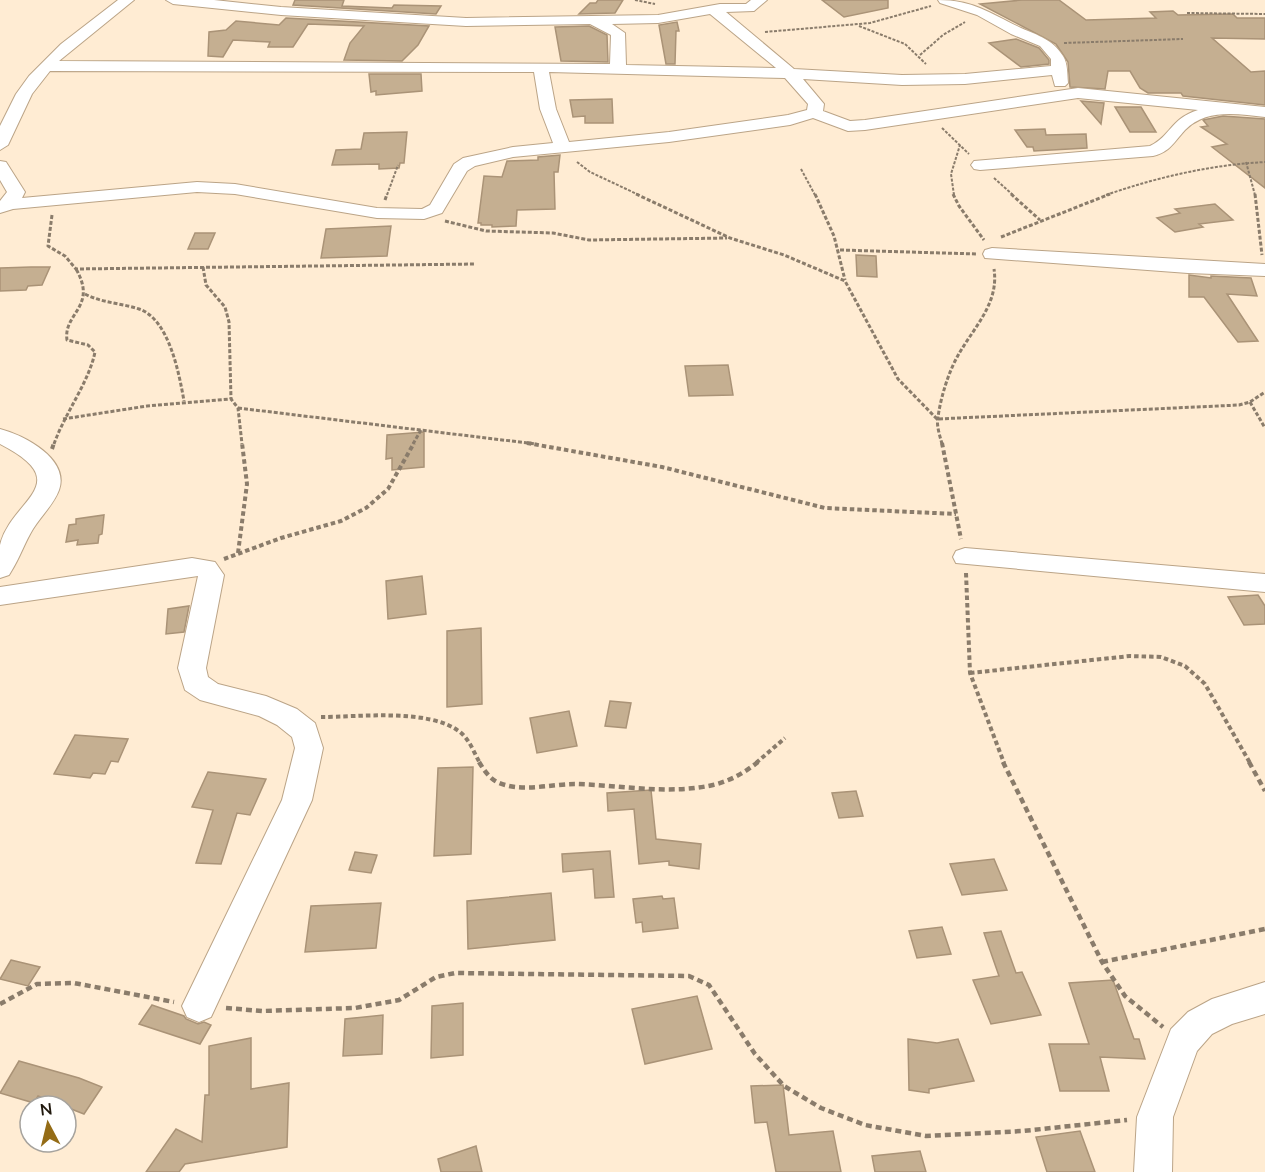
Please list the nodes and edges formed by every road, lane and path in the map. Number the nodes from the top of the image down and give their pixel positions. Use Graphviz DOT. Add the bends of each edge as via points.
graph roads {
  1 [pos="127,0"];
  2 [pos="173,0"];
  3 [pos="760,0"];
  4 [pos="941,2"];
  5 [pos="284,5"];
  6 [pos="713,9"];
  7 [pos="982,12"];
  8 [pos="1187,13"];
  9 [pos="1265,14"];
  10 [pos="593,20"];
  11 [pos="858,25"];
  12 [pos="743,34"];
  13 [pos="1183,39"];
  14 [pos="1045,43"];
  15 [pos="920,55"];
  16 [pos="46,66"];
  17 [pos="542,67"];
  18 [pos="618,69"];
  19 [pos="1059,70"];
  20 [pos="788,73"];
  21 [pos="936,80"];
  22 [pos="1062,95"];
  23 [pos="1226,107"];
  24 [pos="814,112"];
  25 [pos="1265,112"];
  26 [pos="0,145"];
  27 [pos="960,145"];
  28 [pos="564,148"];
  29 [pos="1246,162"];
  30 [pos="1265,162"];
  31 [pos="398,165"];
  32 [pos="980,165"];
  33 [pos="0,166"];
  34 [pos="801,170"];
  35 [pos="54,200"];
  36 [pos="5,206"];
  37 [pos="377,213"];
  38 [pos="424,214"];
  39 [pos="730,238"];
  40 [pos="989,248"];
  41 [pos="840,250"];
  42 [pos="474,264"];
  43 [pos="203,267"];
  44 [pos="76,269"];
  45 [pos="1264,270"];
  46 [pos="845,280"];
  47 [pos="86,294"];
  48 [pos="1265,392"];
  49 [pos="231,399"];
  50 [pos="184,401"];
  51 [pos="1250,402"];
  52 [pos="237,408"];
  53 [pos="63,419"];
  54 [pos="937,419"];
  55 [pos="1265,428"];
  56 [pos="421,430"];
  57 [pos="0,436"];
  58 [pos="45,469"];
  59 [pos="956,514"];
  60 [pos="238,553"];
  61 [pos="965,557"];
  62 [pos="206,568"];
  63 [pos="0,569"];
  64 [pos="1265,583"];
  65 [pos="0,596"];
  66 [pos="970,673"];
  67 [pos="287,717"];
  68 [pos="785,738"];
  69 [pos="1265,790"];
  70 [pos="1265,929"];
  71 [pos="1102,962"];
  72 [pos="1265,998"];
  73 [pos="0,1004"];
  74 [pos="199,1006"];
  75 [pos="1183,1041"];
  76 [pos="1155,1117"];
  77 [pos="1153,1172"];
  1 -- 16 [label="street"];
  2 -- 5 [label="street"];
  3 -- 6 [label="street" via="749,8"];
  4 -- 7 [label="street"];
  4 -- 11 [label="path" via="902,16"];
  5 -- 10 [label="street" via="444,22"];
  6 -- 10 [label="street" via="658,19"];
  6 -- 12 [label="street"];
  7 -- 14 [label="street"];
  7 -- 15 [label="path" via="943,35"];
  8 -- 9 [label="path"];
  10 -- 18 [label="street" via="618,33"];
  11 -- 12 [label="path"];
  11 -- 15 [label="path" via="890,36"];
  12 -- 20 [label="street"];
  13 -- 14 [label="path"];
  14 -- 19 [label="street" via="1058,60"];
  15 -- 21 [label="path"];
  16 -- 17 [label="street"];
  16 -- 26 [label="street" via="29,87"];
  17 -- 18 [label="street"];
  17 -- 28 [label="street" via="544,101"];
  18 -- 20 [label="street"];
  19 -- 21 [label="street"];
  19 -- 22 [label="street"];
  20 -- 21 [label="street"];
  20 -- 24 [label="street" via="816,104"];
  22 -- 23 [label="street" via="1108,95"];
  22 -- 24 [label="street" via="865,125 836,123"];
  23 -- 25 [label="street"];
  23 -- 32 [label="street" via="1191,119 1180,126 1165,146 1153,151"];
  24 -- 28 [label="street" via="790,120 702,133"];
  27 -- 40 [label="path" via="951,164 951,192"];
  28 -- 38 [label="street" via="513,152 469,162 460,168 436,209"];
  28 -- 39 [label="path" via="590,172"];
  29 -- 30 [label="path"];
  29 -- 40 [label="path" via="1178,174 1084,203"];
  29 -- 45 [label="path" via="1256,198"];
  31 -- 37 [label="path"];
  33 -- 36 [label="street" via="15,192"];
  34 -- 41 [label="path" via="829,220"];
  35 -- 36 [label="street"];
  35 -- 37 [label="street" via="197,188 235,189"];
  35 -- 44 [label="path" via="48,246 65,256"];
  37 -- 38 [label="street"];
  38 -- 39 [label="path" via="486,231 553,233 589,240"];
  39 -- 46 [label="path"];
  40 -- 41 [label="path"];
  40 -- 45 [label="street" via="1188,267"];
  40 -- 54 [label="path" via="996,283 987,312 950,372"];
  41 -- 46 [label="path"];
  42 -- 43 [label="path"];
  43 -- 44 [label="path"];
  43 -- 49 [label="path" via="206,285 225,307 229,322"];
  44 -- 47 [label="path"];
  46 -- 54 [label="path" via="898,379"];
  47 -- 50 [label="path" via="99,302 148,313 160,323 180,377"];
  47 -- 53 [label="path" via="66,333 67,340 88,345 95,352 93,366"];
  48 -- 51 [label="path"];
  49 -- 50 [label="path"];
  49 -- 52 [label="path"];
  50 -- 53 [label="path"];
  51 -- 54 [label="path"];
  51 -- 55 [label="path"];
  52 -- 56 [label="path"];
  52 -- 60 [label="path" via="247,484"];
  53 -- 58 [label="path"];
  54 -- 59 [label="path"];
  56 -- 59 [label="path" via="513,440 662,467 825,508"];
  56 -- 60 [label="path" via="388,489 366,508 341,521"];
  57 -- 58 [label="street" via="19,444"];
  58 -- 63 [label="street" via="50,483"];
  59 -- 61 [label="path"];
  60 -- 62 [label="path"];
  61 -- 64 [label="street"];
  61 -- 66 [label="path"];
  62 -- 65 [label="street"];
  62 -- 67 [label="street" via="211,575 192,668 195,683 210,693"];
  66 -- 69 [label="path" via="1130,656 1161,657 1185,666 1205,684"];
  66 -- 71 [label="path" via="997,749"];
  67 -- 68 [label="path" via="421,719 446,723 462,733 486,775 503,784 526,786 709,786 733,779"];
  67 -- 74 [label="street" via="305,731 309,748 297,800"];
  70 -- 71 [label="path"];
  71 -- 75 [label="path" via="1125,996"];
  72 -- 75 [label="street" via="1224,1010 1200,1023"];
  73 -- 74 [label="path" via="38,984 74,983"];
  74 -- 76 [label="path" via="262,1011 355,1008 399,1000 436,977 455,973 689,976 709,985 755,1054 784,1086 820,1108 865,1125 926,1136 1023,1131"];
  75 -- 76 [label="street"];
  76 -- 77 [label="street"];
}
